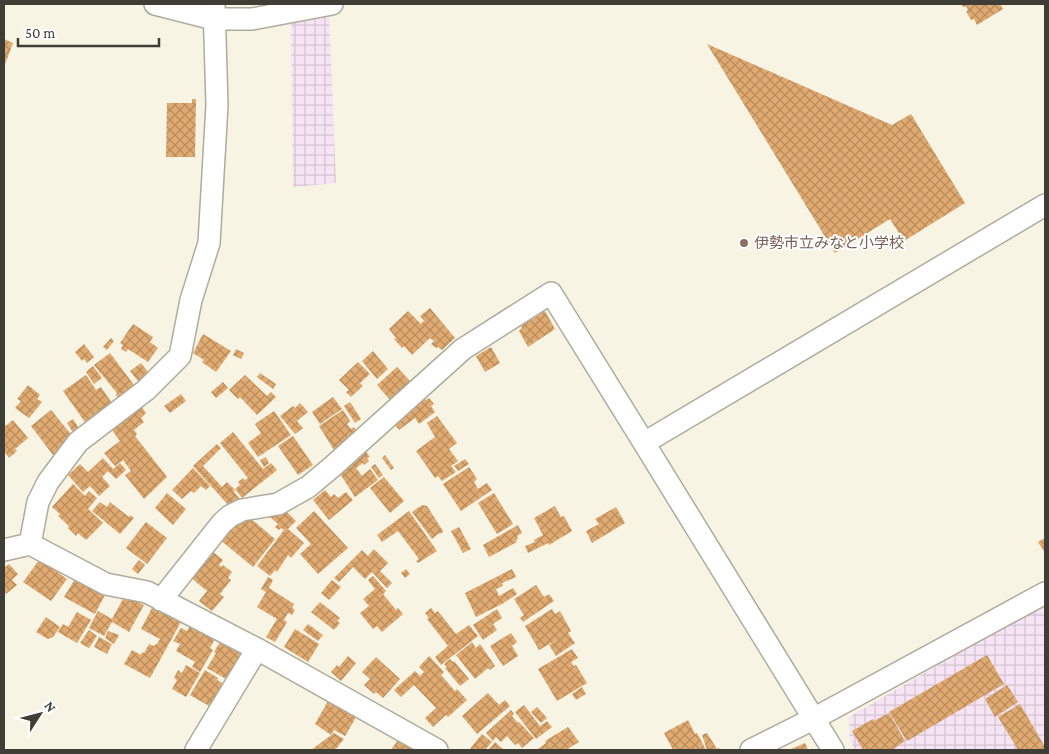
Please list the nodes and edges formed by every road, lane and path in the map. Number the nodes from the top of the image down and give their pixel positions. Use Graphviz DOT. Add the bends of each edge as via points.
graph roads {
  1 [pos="155,4"];
  2 [pos="332,4"];
  3 [pos="214,11"];
  4 [pos="1045,204"];
  5 [pos="644,443"];
  6 [pos="30,544"];
  7 [pos="4,550"];
  8 [pos="1045,593"];
  9 [pos="161,600"];
  10 [pos="257,649"];
  11 [pos="815,718"];
  12 [pos="196,750"];
  13 [pos="437,750"];
  14 [pos="751,750"];
  15 [pos="833,750"];
  1 -- 3 [label="street"];
  2 -- 3 [label="street" via="252,19"];
  3 -- 6 [label="street" via="217,105 209,243 180,356 146,390 78,442 48,482 38,502"];
  4 -- 5 [label="street"];
  5 -- 9 [label="street" via="551,293 463,349 308,486 278,504 242,510 230,516"];
  5 -- 11 [label="street"];
  6 -- 7 [label="street"];
  6 -- 9 [label="street" via="106,584 147,592"];
  8 -- 11 [label="street"];
  9 -- 10 [label="street"];
  10 -- 12 [label="street"];
  10 -- 13 [label="street"];
  11 -- 14 [label="street"];
  11 -- 15 [label="street"];
}
